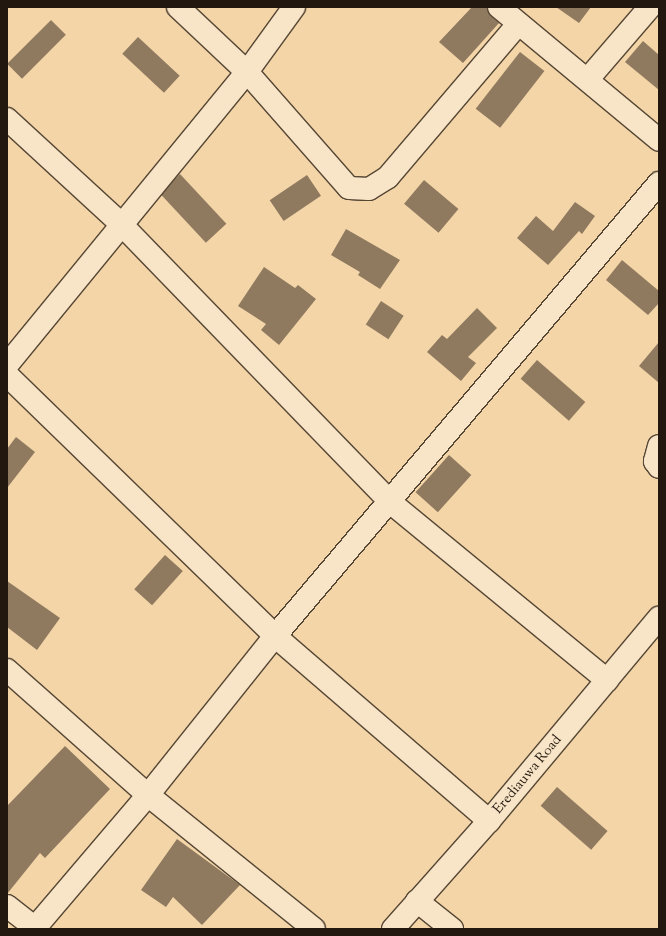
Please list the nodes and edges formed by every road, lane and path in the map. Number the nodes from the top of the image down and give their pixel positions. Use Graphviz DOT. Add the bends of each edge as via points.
graph roads {
  1 [pos="178,7"];
  2 [pos="294,7"];
  3 [pos="499,7"];
  4 [pos="650,7"];
  5 [pos="518,24"];
  6 [pos="246,72"];
  7 [pos="588,79"];
  8 [pos="7,119"];
  9 [pos="659,140"];
  10 [pos="659,183"];
  11 [pos="121,224"];
  12 [pos="7,365"];
  13 [pos="7,375"];
  14 [pos="659,446"];
  15 [pos="659,467"];
  16 [pos="390,502"];
  17 [pos="656,628"];
  18 [pos="274,636"];
  19 [pos="7,670"];
  20 [pos="607,680"];
  21 [pos="148,795"];
  22 [pos="489,822"];
  23 [pos="417,901"];
  24 [pos="7,906"];
  25 [pos="35,929"];
  26 [pos="314,929"];
  27 [pos="393,929"];
  28 [pos="452,929"];
  1 -- 6 [label="street"];
  2 -- 6 [label="street"];
  3 -- 5 [label="street"];
  4 -- 7 [label="street"];
  5 -- 6 [label="street" via="388,177 369,190 349,188"];
  5 -- 7 [label="street"];
  6 -- 11 [label="street"];
  7 -- 9 [label="street"];
  8 -- 11 [label="street"];
  10 -- 16 [label="street"];
  11 -- 12 [label="street"];
  11 -- 16 [label="street"];
  13 -- 18 [label="street"];
  14 -- 15 [label="street" via="655,461"];
  16 -- 18 [label="street"];
  16 -- 20 [label="street"];
  17 -- 20 [label="street, Erediauwa Road"];
  18 -- 21 [label="street"];
  18 -- 22 [label="street"];
  19 -- 21 [label="street"];
  20 -- 22 [label="street, Erediauwa Road"];
  21 -- 25 [label="street"];
  21 -- 26 [label="street"];
  22 -- 23 [label="street, Erediauwa Road"];
  23 -- 27 [label="street, Erediauwa Road"];
  23 -- 28 [label="street"];
  24 -- 25 [label="street"];
}
